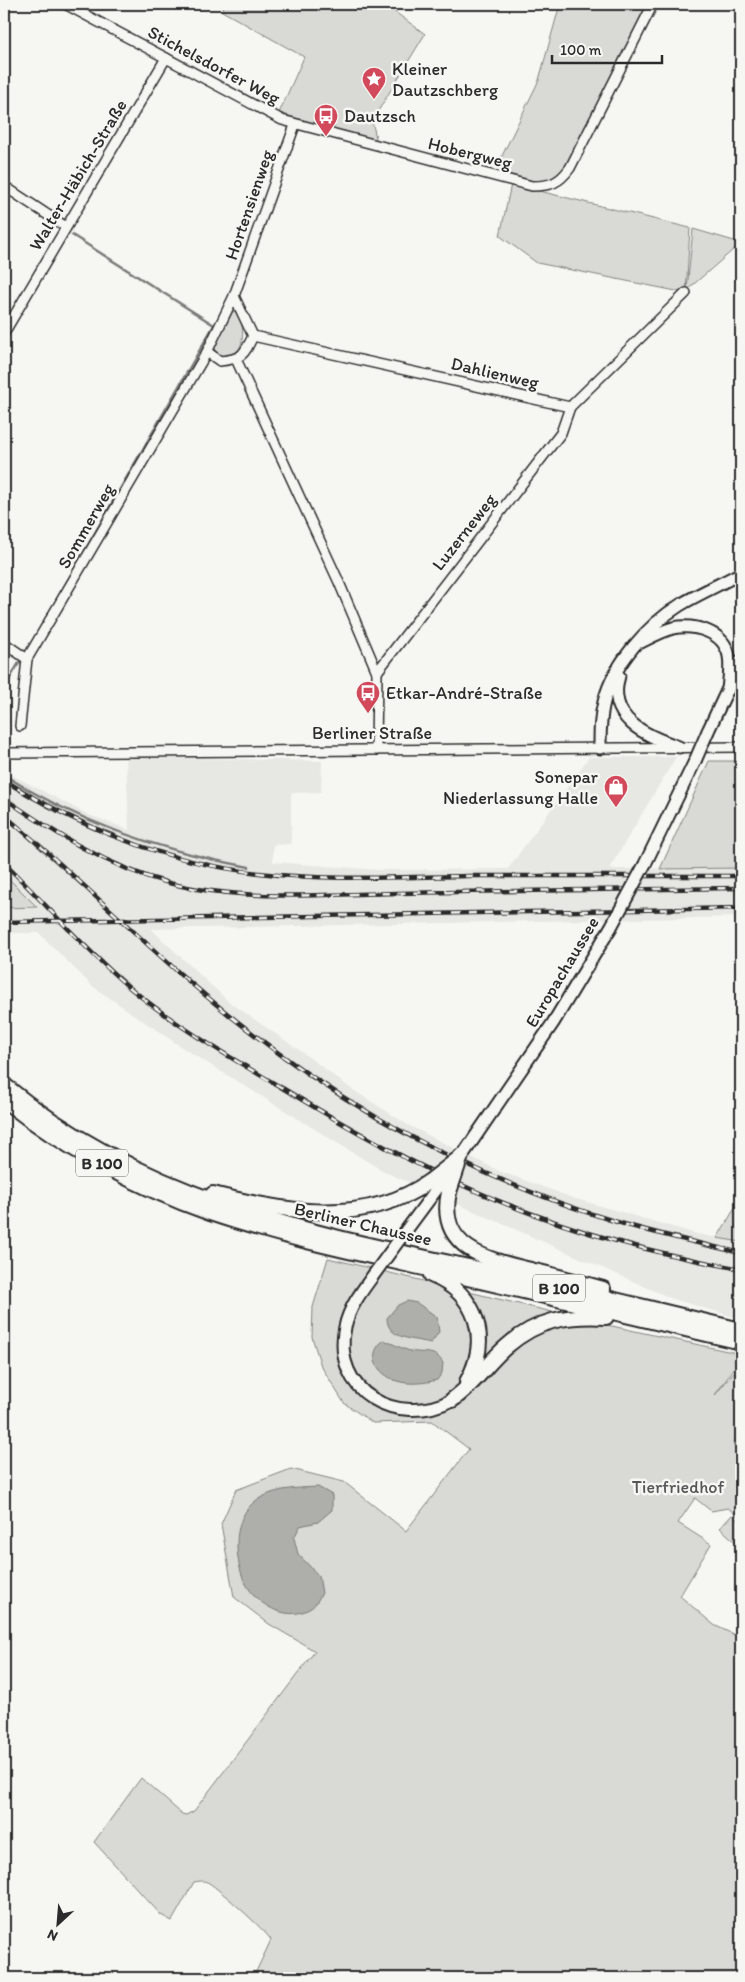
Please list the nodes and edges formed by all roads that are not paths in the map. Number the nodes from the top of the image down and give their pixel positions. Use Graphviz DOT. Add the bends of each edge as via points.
graph roads {
  1 [pos="65,4"];
  2 [pos="653,4"];
  3 [pos="166,58"];
  4 [pos="295,125"];
  5 [pos="4,186"];
  6 [pos="66,227"];
  7 [pos="686,293"];
  8 [pos="234,296"];
  9 [pos="4,334"];
  10 [pos="253,336"];
  11 [pos="207,352"];
  12 [pos="236,359"];
  13 [pos="570,407"];
  14 [pos="741,573"];
  15 [pos="4,643"];
  16 [pos="637,644"];
  17 [pos="25,656"];
  18 [pos="624,661"];
  19 [pos="741,661"];
  20 [pos="376,672"];
  21 [pos="728,690"];
  22 [pos="20,726"];
  23 [pos="679,747"];
  24 [pos="741,747"];
  25 [pos="600,748"];
  26 [pos="376,750"];
  27 [pos="4,753"];
  28 [pos="4,1085"];
  29 [pos="4,1100"];
  30 [pos="462,1156"];
  31 [pos="161,1181"];
  32 [pos="439,1187"];
  33 [pos="400,1263"];
  34 [pos="674,1315"];
  35 [pos="654,1322"];
  36 [pos="741,1330"];
  37 [pos="741,1342"];
  38 [pos="452,1400"];
  1 -- 3 [label="street, Stichelsdorfer Weg"];
  2 -- 4 [label="street, Hobergweg" via="570,168 561,180 550,186 532,186"];
  3 -- 4 [label="street, Stichelsdorfer Weg"];
  3 -- 6 [label="street, Walter-Häbich-Straße"];
  4 -- 8 [label="street, Hortensienweg"];
  5 -- 6 [label="street"];
  6 -- 9 [label="street, Walter-Häbich-Straße"];
  7 -- 13 [label="street"];
  8 -- 10 [label="street"];
  8 -- 11 [label="street, Hortensienweg"];
  10 -- 12 [label="street" via="246,352"];
  10 -- 13 [label="street, Dahlienweg"];
  11 -- 12 [label="street" via="220,361"];
  11 -- 17 [label="street, Sommerweg"];
  12 -- 20 [label="street" via="338,580"];
  13 -- 20 [label="street, Luzerneweg" via="561,433"];
  14 -- 16 [label="main road" via="678,606 646,632"];
  15 -- 17 [label="street"];
  16 -- 18 [label="main road"];
  16 -- 21 [label="main road" via="672,628 704,629 716,636 729,654"];
  17 -- 22 [label="street, Sommerweg"];
  18 -- 23 [label="main road" via="616,685 624,714 637,729 652,738"];
  18 -- 25 [label="main road" via="604,700"];
  19 -- 21 [label="main road, Europachaussee"];
  20 -- 26 [label="street"];
  21 -- 30 [label="main road, Europachaussee, bridge" via="645,864 611,927 553,1023"];
  23 -- 24 [label="street, Berliner Straße"];
  23 -- 25 [label="street, Berliner Straße"];
  25 -- 26 [label="street, Berliner Straße"];
  26 -- 27 [label="street, Berliner Straße"];
  28 -- 31 [label="highway, Berliner Chaussee / B 100" via="80,1140"];
  29 -- 33 [label="highway, Berliner Chaussee / B 100" via="75,1148 178,1200 253,1226"];
  30 -- 32 [label="highway, bridge"];
  30 -- 32 [label="highway, bridge"];
  31 -- 32 [label="highway" via="280,1209 318,1212 370,1208"];
  31 -- 34 [label="highway, Berliner Chaussee / B 100" via="272,1222"];
  32 -- 34 [label="highway" via="456,1237 480,1256 606,1290"];
  32 -- 38 [label="main road, bridge" via="359,1296 345,1327 344,1354 362,1389 390,1408 425,1410"];
  33 -- 35 [label="highway, Berliner Chaussee / B 100"];
  33 -- 38 [label="highway" via="448,1284 462,1295 478,1324 475,1367"];
  34 -- 36 [label="highway, Berliner Chaussee / B 100"];
  35 -- 37 [label="highway, Berliner Chaussee / B 100"];
  35 -- 38 [label="highway" via="578,1316 552,1320 529,1330 506,1347 466,1390"];
}
